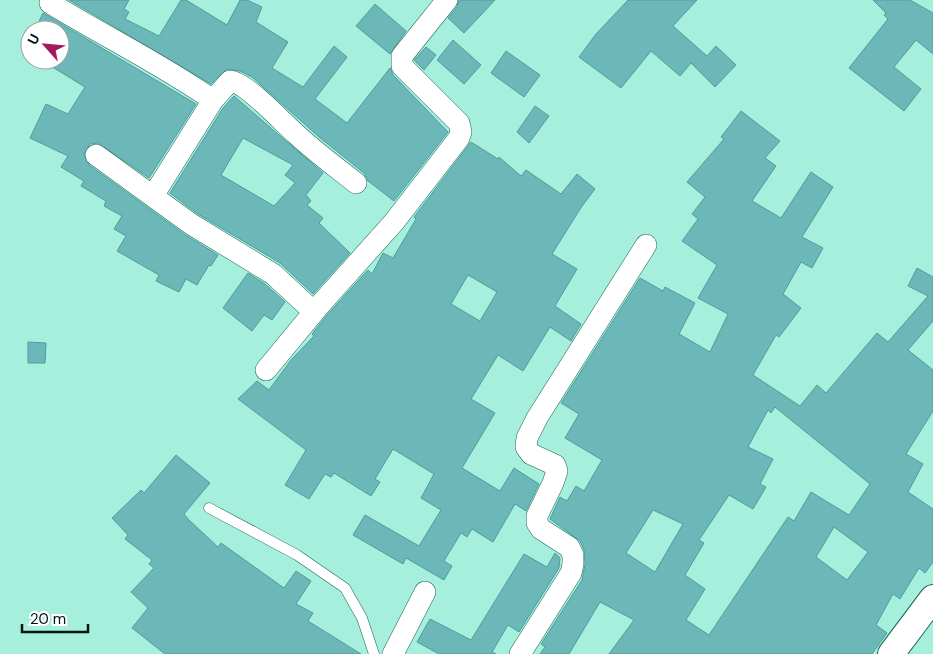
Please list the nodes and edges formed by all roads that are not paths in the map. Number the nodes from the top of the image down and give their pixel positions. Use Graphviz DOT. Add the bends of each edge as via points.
graph roads {
  1 [pos="447,0"];
  2 [pos="50,3"];
  3 [pos="213,100"];
  4 [pos="96,155"];
  5 [pos="356,183"];
  6 [pos="153,196"];
  7 [pos="646,245"];
  8 [pos="314,312"];
  9 [pos="266,370"];
  10 [pos="209,508"];
  11 [pos="425,592"];
  12 [pos="933,598"];
  13 [pos="374,654"];
  14 [pos="392,654"];
  15 [pos="520,654"];
  16 [pos="891,654"];
  1 -- 8 [label="street" via="400,62 459,123 461,132 394,222"];
  2 -- 3 [label="street"];
  3 -- 5 [label="street" via="226,83 237,83"];
  3 -- 6 [label="street"];
  4 -- 6 [label="street"];
  6 -- 8 [label="street" via="273,274"];
  7 -- 15 [label="street" via="527,438 526,447 532,454 555,465 557,471 537,516 537,524 569,547 573,555 571,573"];
  8 -- 9 [label="street"];
  10 -- 13 [label="lane" via="297,555 345,588 362,618"];
  11 -- 14 [label="street"];
  12 -- 16 [label="street"];
}
